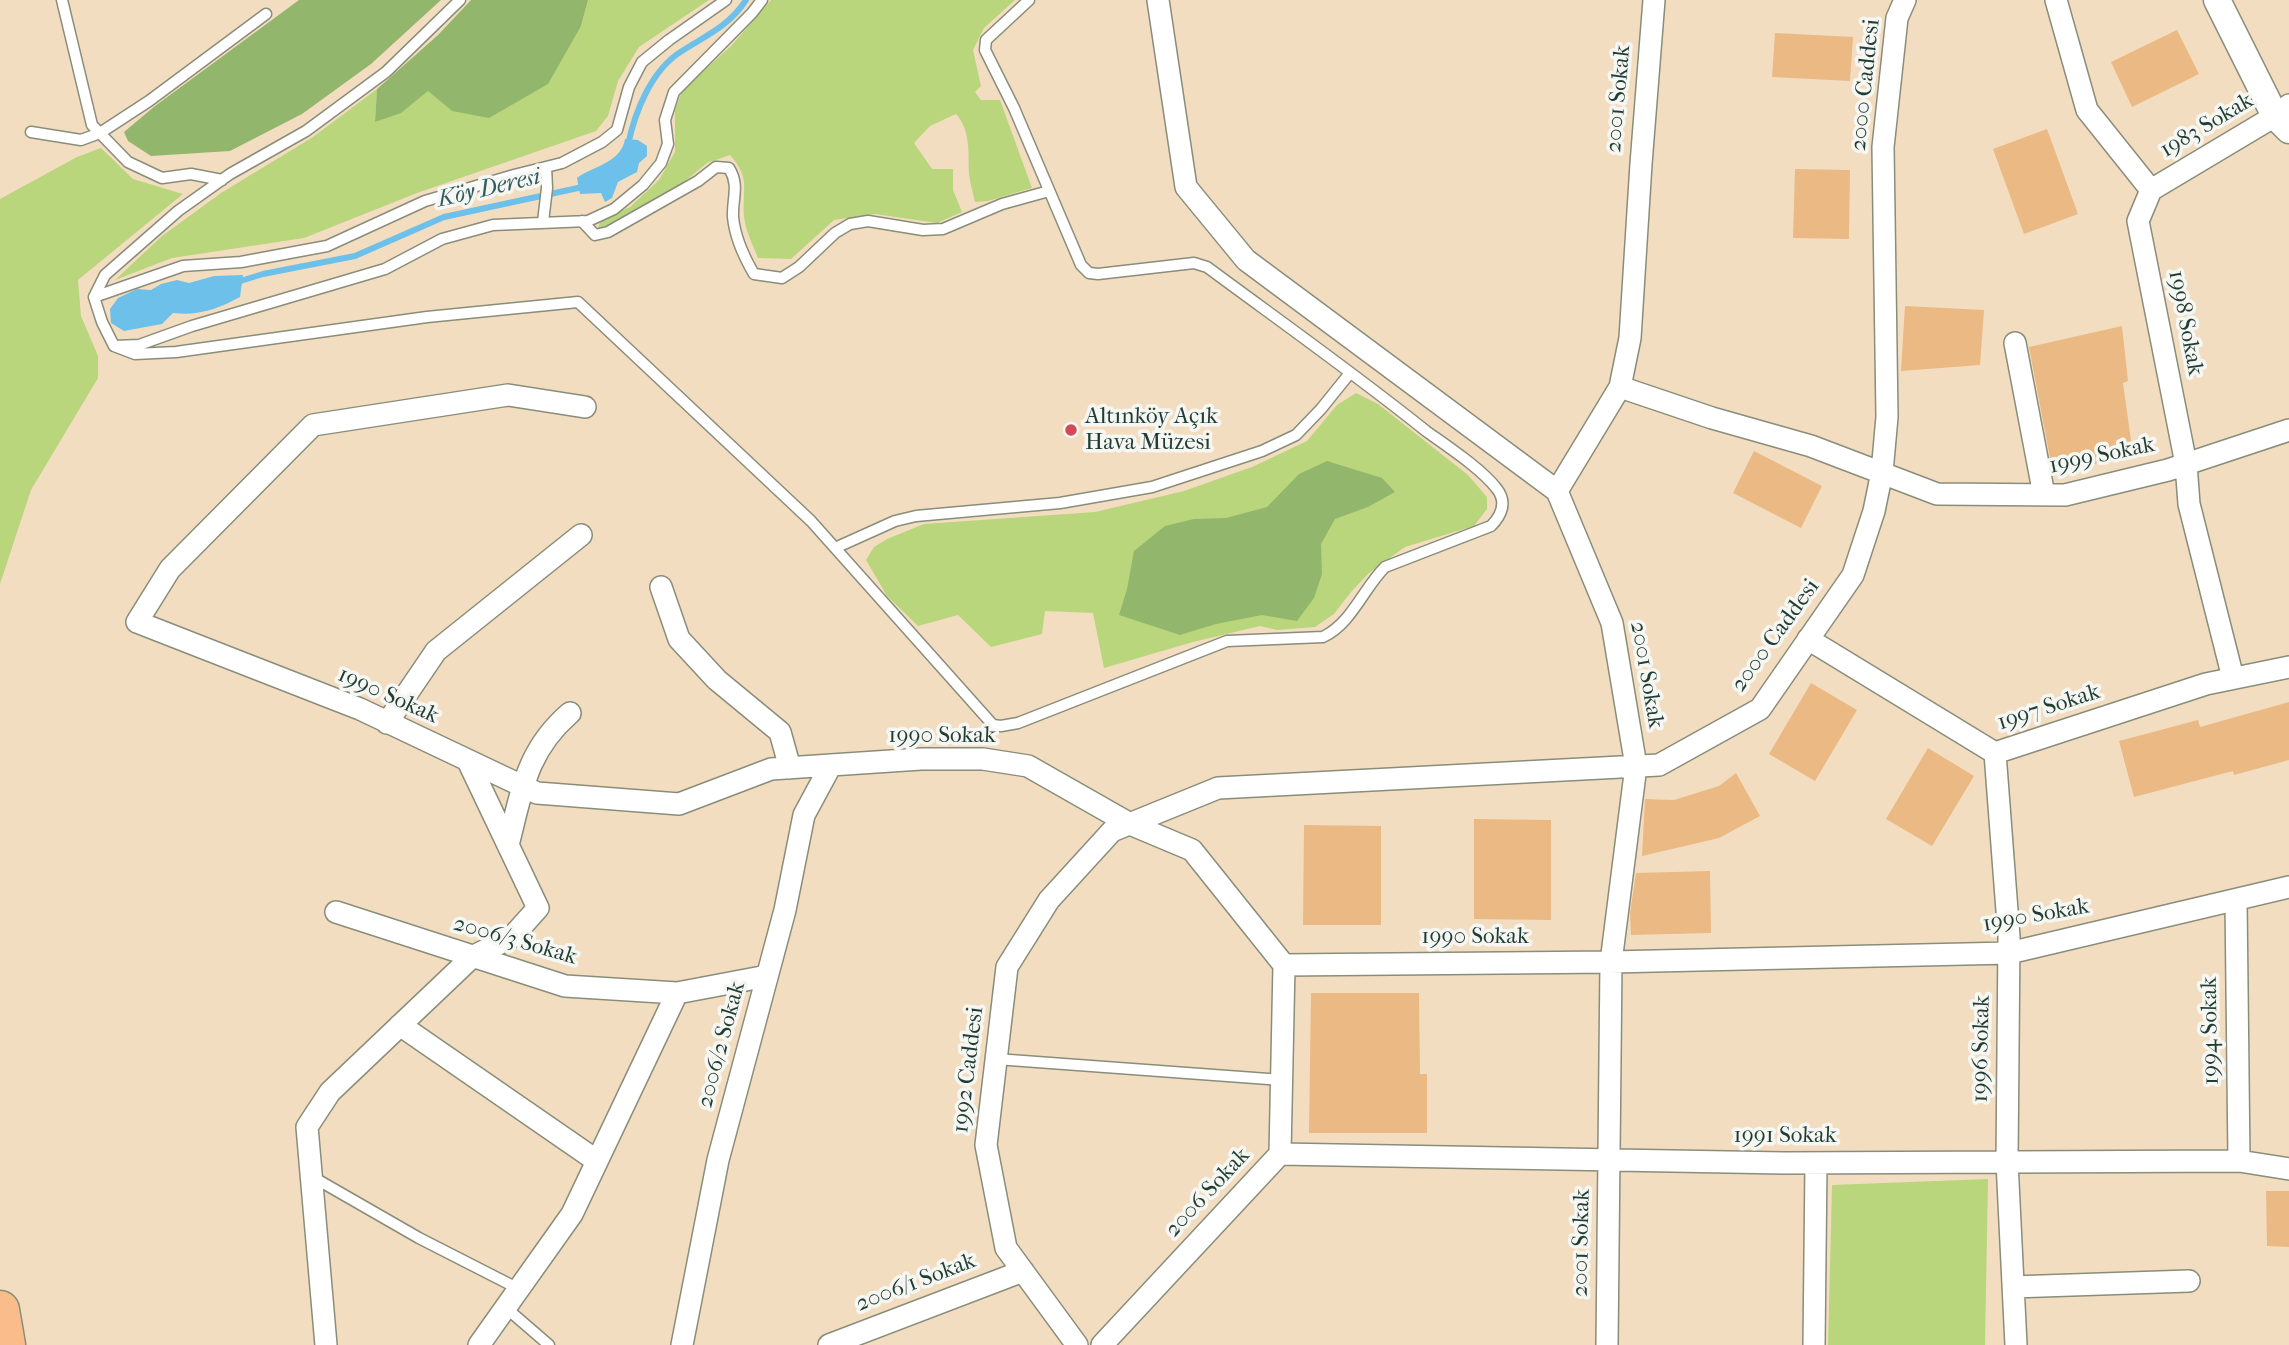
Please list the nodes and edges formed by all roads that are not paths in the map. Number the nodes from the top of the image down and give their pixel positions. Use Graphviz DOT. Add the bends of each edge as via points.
graph roads {
  1 [pos="62,0"];
  2 [pos="460,0"];
  3 [pos="726,0"];
  4 [pos="762,0"];
  5 [pos="1029,0"];
  6 [pos="1158,0"];
  7 [pos="1654,0"];
  8 [pos="1905,0"];
  9 [pos="2056,0"];
  10 [pos="2217,0"];
  11 [pos="266,14"];
  12 [pos="2284,117"];
  13 [pos="31,132"];
  14 [pos="100,133"];
  15 [pos="546,167"];
  16 [pos="222,180"];
  17 [pos="2151,190"];
  18 [pos="1049,191"];
  19 [pos="582,221"];
  20 [pos="543,222"];
  21 [pos="94,297"];
  22 [pos="2015,343"];
  23 [pos="114,346"];
  24 [pos="1350,373"];
  25 [pos="1620,387"];
  26 [pos="585,407"];
  27 [pos="2289,430"];
  28 [pos="2186,464"];
  29 [pos="1882,472"];
  30 [pos="1557,491"];
  31 [pos="2044,495"];
  32 [pos="581,535"];
  33 [pos="835,548"];
  34 [pos="662,587"];
  35 [pos="1808,639"];
  36 [pos="2289,667"];
  37 [pos="2233,678"];
  38 [pos="570,713"];
  39 [pos="387,723"];
  40 [pos="1995,753"];
  41 [pos="468,761"];
  42 [pos="831,765"];
  43 [pos="1636,766"];
  44 [pos="790,768"];
  45 [pos="523,787"];
  46 [pos="1130,824"];
  47 [pos="508,845"];
  48 [pos="2289,887"];
  49 [pos="2236,900"];
  50 [pos="336,912"];
  51 [pos="2009,953"];
  52 [pos="472,957"];
  53 [pos="1611,962"];
  54 [pos="1284,965"];
  55 [pos="768,976"];
  56 [pos="677,993"];
  57 [pos="400,1025"];
  58 [pos="996,1059"];
  59 [pos="1282,1080"];
  60 [pos="1280,1154"];
  61 [pos="1610,1160"];
  62 [pos="597,1161"];
  63 [pos="2239,1161"];
  64 [pos="2007,1162"];
  65 [pos="1816,1163"];
  66 [pos="2289,1169"];
  67 [pos="311,1176"];
  68 [pos="1023,1271"];
  69 [pos="2189,1281"];
  70 [pos="2013,1287"];
  71 [pos="517,1288"];
  72 [pos="505,1307"];
  73 [pos="0,1310"];
  74 [pos="6,1345"];
  75 [pos="326,1345"];
  76 [pos="478,1345"];
  77 [pos="549,1345"];
  78 [pos="682,1345"];
  79 [pos="829,1345"];
  80 [pos="1077,1345"];
  81 [pos="1102,1345"];
  82 [pos="1607,1345"];
  83 [pos="1814,1345"];
  84 [pos="2016,1345"];
  1 -- 14 [label="lane" via="92,125"];
  2 -- 16 [label="lane" via="386,72 306,131"];
  3 -- 15 [label="lane" via="642,62 629,87 617,130 562,163"];
  4 -- 19 [label="lane" via="674,92 665,120 668,144 661,163 614,209"];
  5 -- 18 [label="lane" via="986,40 985,50"];
  6 -- 30 [label="street" via="1186,187 1246,260"];
  7 -- 25 [label="street, 2001 Sokak" via="1630,338"];
  8 -- 29 [label="street, 2000 Caddesi" via="1897,18 1883,147 1887,417"];
  9 -- 17 [label="street" via="2087,110"];
  10 -- 12 [label="street"];
  11 -- 14 [label="lane"];
  12 -- 17 [label="street, 1983 Sokak"];
  13 -- 14 [label="lane" via="81,140"];
  14 -- 16 [label="lane" via="128,162 162,178 191,174"];
  15 -- 20 [label="lane"];
  15 -- 21 [label="lane" via="425,201 327,246 241,262 183,266"];
  16 -- 21 [label="lane" via="178,211 105,275"];
  17 -- 28 [label="street, 1998 Sokak" via="2138,221"];
  18 -- 19 [label="lane" via="1002,204 943,229 868,221 850,224 782,278 754,274 742,254 733,218 735,178 729,168 716,167 608,232 595,235"];
  18 -- 24 [label="lane" via="1081,265 1089,273 1194,263 1207,267"];
  19 -- 20 [label="lane"];
  20 -- 23 [label="lane" via="493,225 442,239 385,269 139,345"];
  21 -- 23 [label="lane"];
  22 -- 31 [label="street"];
  23 -- 33 [label="lane" via="135,354 176,352 427,317 578,302"];
  24 -- 33 [label="lane" via="1296,435 1262,451 1152,486 1060,503 916,516"];
  24 -- 33 [label="lane" via="1482,475 1497,489 1503,503 1500,517 1491,526 1385,567 1335,631 1323,636 1227,641 1018,723 993,725"];
  25 -- 29 [label="street, 1999 Sokak"];
  25 -- 30 [label="street, 2001 Sokak"];
  26 -- 39 [label="street, 1990 Sokak" via="508,395 313,425 170,569 136,622"];
  27 -- 28 [label="street, 1999 Sokak"];
  28 -- 31 [label="street, 1999 Sokak" via="2064,495"];
  28 -- 37 [label="street, 1998 Sokak" via="2189,504"];
  29 -- 31 [label="street, 1999 Sokak" via="1937,494"];
  29 -- 35 [label="street, 2000 Caddesi" via="1853,575"];
  30 -- 43 [label="street, 2001 Sokak" via="1612,623"];
  32 -- 39 [label="street" via="436,651"];
  34 -- 44 [label="street" via="679,639 717,680 780,732"];
  35 -- 40 [label="street, 1997 Sokak"];
  35 -- 43 [label="street, 2000 Caddesi" via="1760,709 1659,765"];
  36 -- 37 [label="street, 1997 Sokak"];
  37 -- 40 [label="street, 1997 Sokak"];
  38 -- 45 [label="street" via="551,729 532,758"];
  39 -- 41 [label="street, 1990 Sokak"];
  40 -- 51 [label="street, 1996 Sokak"];
  41 -- 45 [label="street, 1990 Sokak"];
  41 -- 47 [label="street"];
  42 -- 44 [label="street, 1990 Sokak"];
  42 -- 46 [label="street, 1990 Sokak" via="983,759 1028,766"];
  42 -- 55 [label="street, 2006/2 Sokak" via="804,815"];
  43 -- 46 [label="street, 2000 Caddesi" via="1218,788"];
  43 -- 53 [label="street, 2001 Sokak"];
  44 -- 45 [label="street, 1990 Sokak" via="771,769 679,804 537,793"];
  45 -- 47 [label="street"];
  46 -- 54 [label="street, 1990 Sokak" via="1192,850"];
  46 -- 58 [label="street, 1992 Caddesi" via="1112,831 1049,900 1007,967"];
  47 -- 52 [label="street" via="538,908 512,937"];
  48 -- 49 [label="street, 1990 Sokak"];
  49 -- 51 [label="street, 1990 Sokak"];
  49 -- 63 [label="street, 1994 Sokak"];
  50 -- 52 [label="street, 2006/3 Sokak"];
  51 -- 53 [label="street, 1990 Sokak"];
  51 -- 64 [label="street, 1996 Sokak"];
  52 -- 56 [label="street, 2006/3 Sokak" via="565,986"];
  52 -- 57 [label="street"];
  53 -- 54 [label="street, 1990 Sokak"];
  53 -- 61 [label="street, 2001 Sokak"];
  54 -- 59 [label="street, 2006 Sokak"];
  55 -- 56 [label="street, 2006/3 Sokak"];
  55 -- 78 [label="street, 2006/2 Sokak" via="718,1160"];
  56 -- 62 [label="street"];
  57 -- 62 [label="street"];
  57 -- 67 [label="street" via="330,1092 307,1127"];
  58 -- 59 [label="lane"];
  58 -- 68 [label="street, 1992 Caddesi" via="986,1145 1006,1248"];
  59 -- 60 [label="street, 2006 Sokak"];
  60 -- 61 [label="street, 1991 Sokak"];
  60 -- 81 [label="street, 2006 Sokak"];
  61 -- 65 [label="street, 1991 Sokak"];
  61 -- 82 [label="street, 2001 Sokak"];
  62 -- 71 [label="street" via="572,1213"];
  63 -- 64 [label="street, 1991 Sokak"];
  63 -- 66 [label="street, 1991 Sokak"];
  64 -- 65 [label="street, 1991 Sokak"];
  64 -- 70 [label="street, 1996 Sokak"];
  65 -- 83 [label="street"];
  67 -- 71 [label="lane"];
  67 -- 75 [label="street"];
  68 -- 79 [label="street, 2006/1 Sokak"];
  68 -- 80 [label="street, 1992 Caddesi"];
  69 -- 70 [label="street"];
  70 -- 84 [label="street, 1996 Sokak"];
  71 -- 72 [label="street"];
  72 -- 76 [label="street"];
  72 -- 77 [label="lane"];
  73 -- 74 [label="highway"];
}
